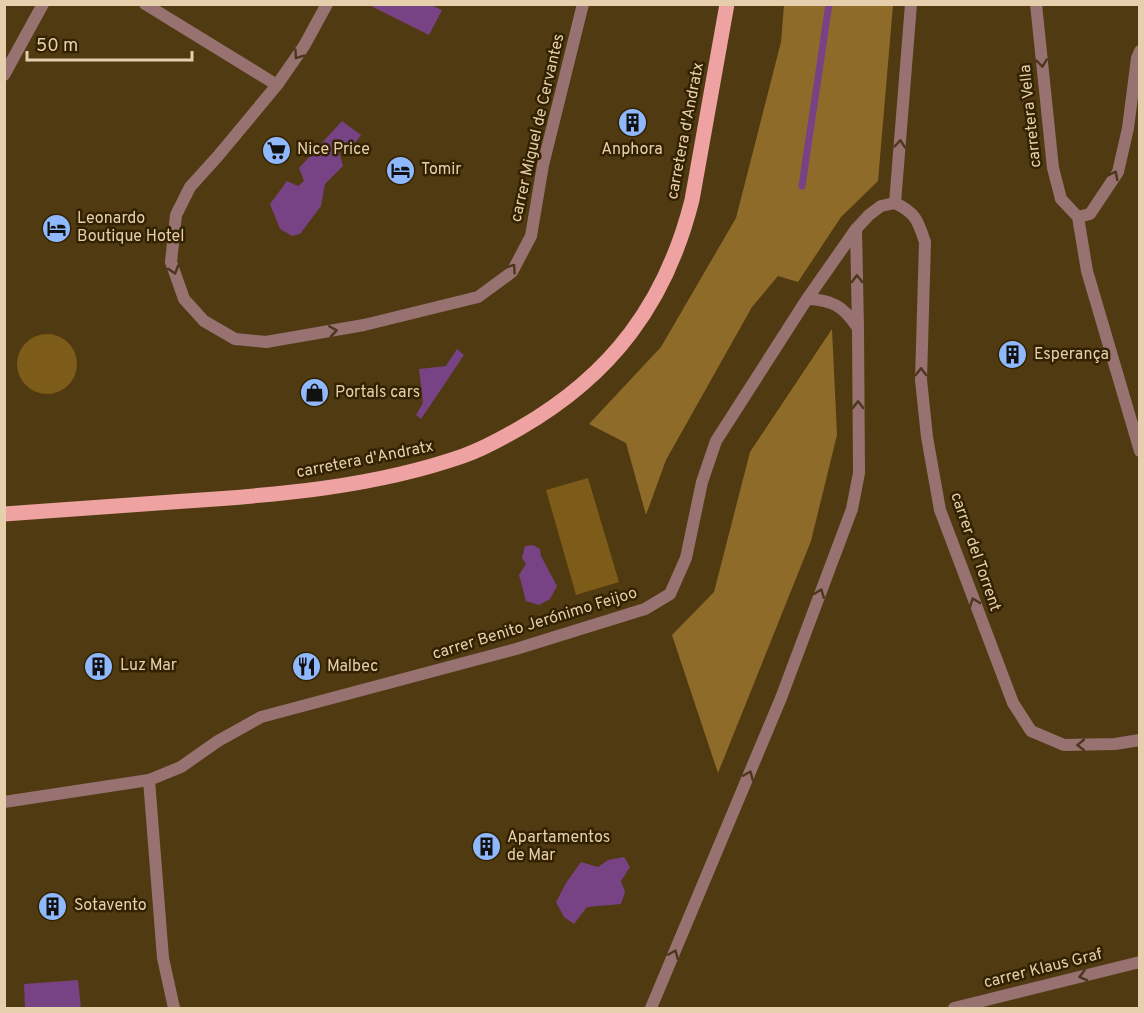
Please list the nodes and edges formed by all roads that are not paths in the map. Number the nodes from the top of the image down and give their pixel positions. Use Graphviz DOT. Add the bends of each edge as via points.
graph roads {
  1 [pos="43,4"];
  2 [pos="145,4"];
  3 [pos="327,4"];
  4 [pos="583,4"];
  5 [pos="727,4"];
  6 [pos="911,4"];
  7 [pos="1036,4"];
  8 [pos="1140,51"];
  9 [pos="4,75"];
  10 [pos="277,86"];
  11 [pos="895,203"];
  12 [pos="1078,217"];
  13 [pos="856,229"];
  14 [pos="807,299"];
  15 [pos="858,328"];
  16 [pos="1140,451"];
  17 [pos="4,514"];
  18 [pos="1140,740"];
  19 [pos="149,780"];
  20 [pos="4,802"];
  21 [pos="1140,962"];
  22 [pos="174,1008"];
  23 [pos="651,1008"];
  24 [pos="954,1008"];
  1 -- 9 [label="street"];
  2 -- 10 [label="street"];
  3 -- 10 [label="street, carrer Miguel de Cervantes, one-way"];
  10 -- 4 [label="street, carrer Miguel de Cervantes, one-way" via="189,187 176,215 171,262 184,299 204,321 235,339 266,342 364,325 478,297 512,272 531,236 543,165"];
  5 -- 17 [label="main road, carretera d'Andratx" via="696,182 673,263 630,335 564,400 465,456 384,477 288,493"];
  11 -- 6 [label="street, one-way"];
  7 -- 12 [label="street, carretera Vella, one-way" via="1053,168 1061,199"];
  12 -- 8 [label="street, one-way" via="1090,214 1118,172"];
  11 -- 13 [label="street, carrer Benito Jerónimo Feijoo" via="881,206"];
  18 -- 11 [label="street, carrer del Torrent, one-way" via="1064,745 1031,731 1013,703 940,510 921,380 925,242 909,209"];
  12 -- 16 [label="street" via="1087,271"];
  13 -- 14 [label="street, carrer Benito Jerónimo Feijoo"];
  15 -- 13 [label="street, one-way"];
  14 -- 15 [label="street" via="839,306"];
  14 -- 19 [label="street, carrer Benito Jerónimo Feijoo" via="716,441 702,482 686,558 670,594 645,609 516,649 261,717 181,767"];
  23 -- 15 [label="street, one-way" via="781,698 852,509 859,473"];
  19 -- 20 [label="street, carrer Benito Jerónimo Feijoo"];
  19 -- 22 [label="street" via="163,958"];
  21 -- 24 [label="street, carrer Klaus Graf, one-way"];
}
